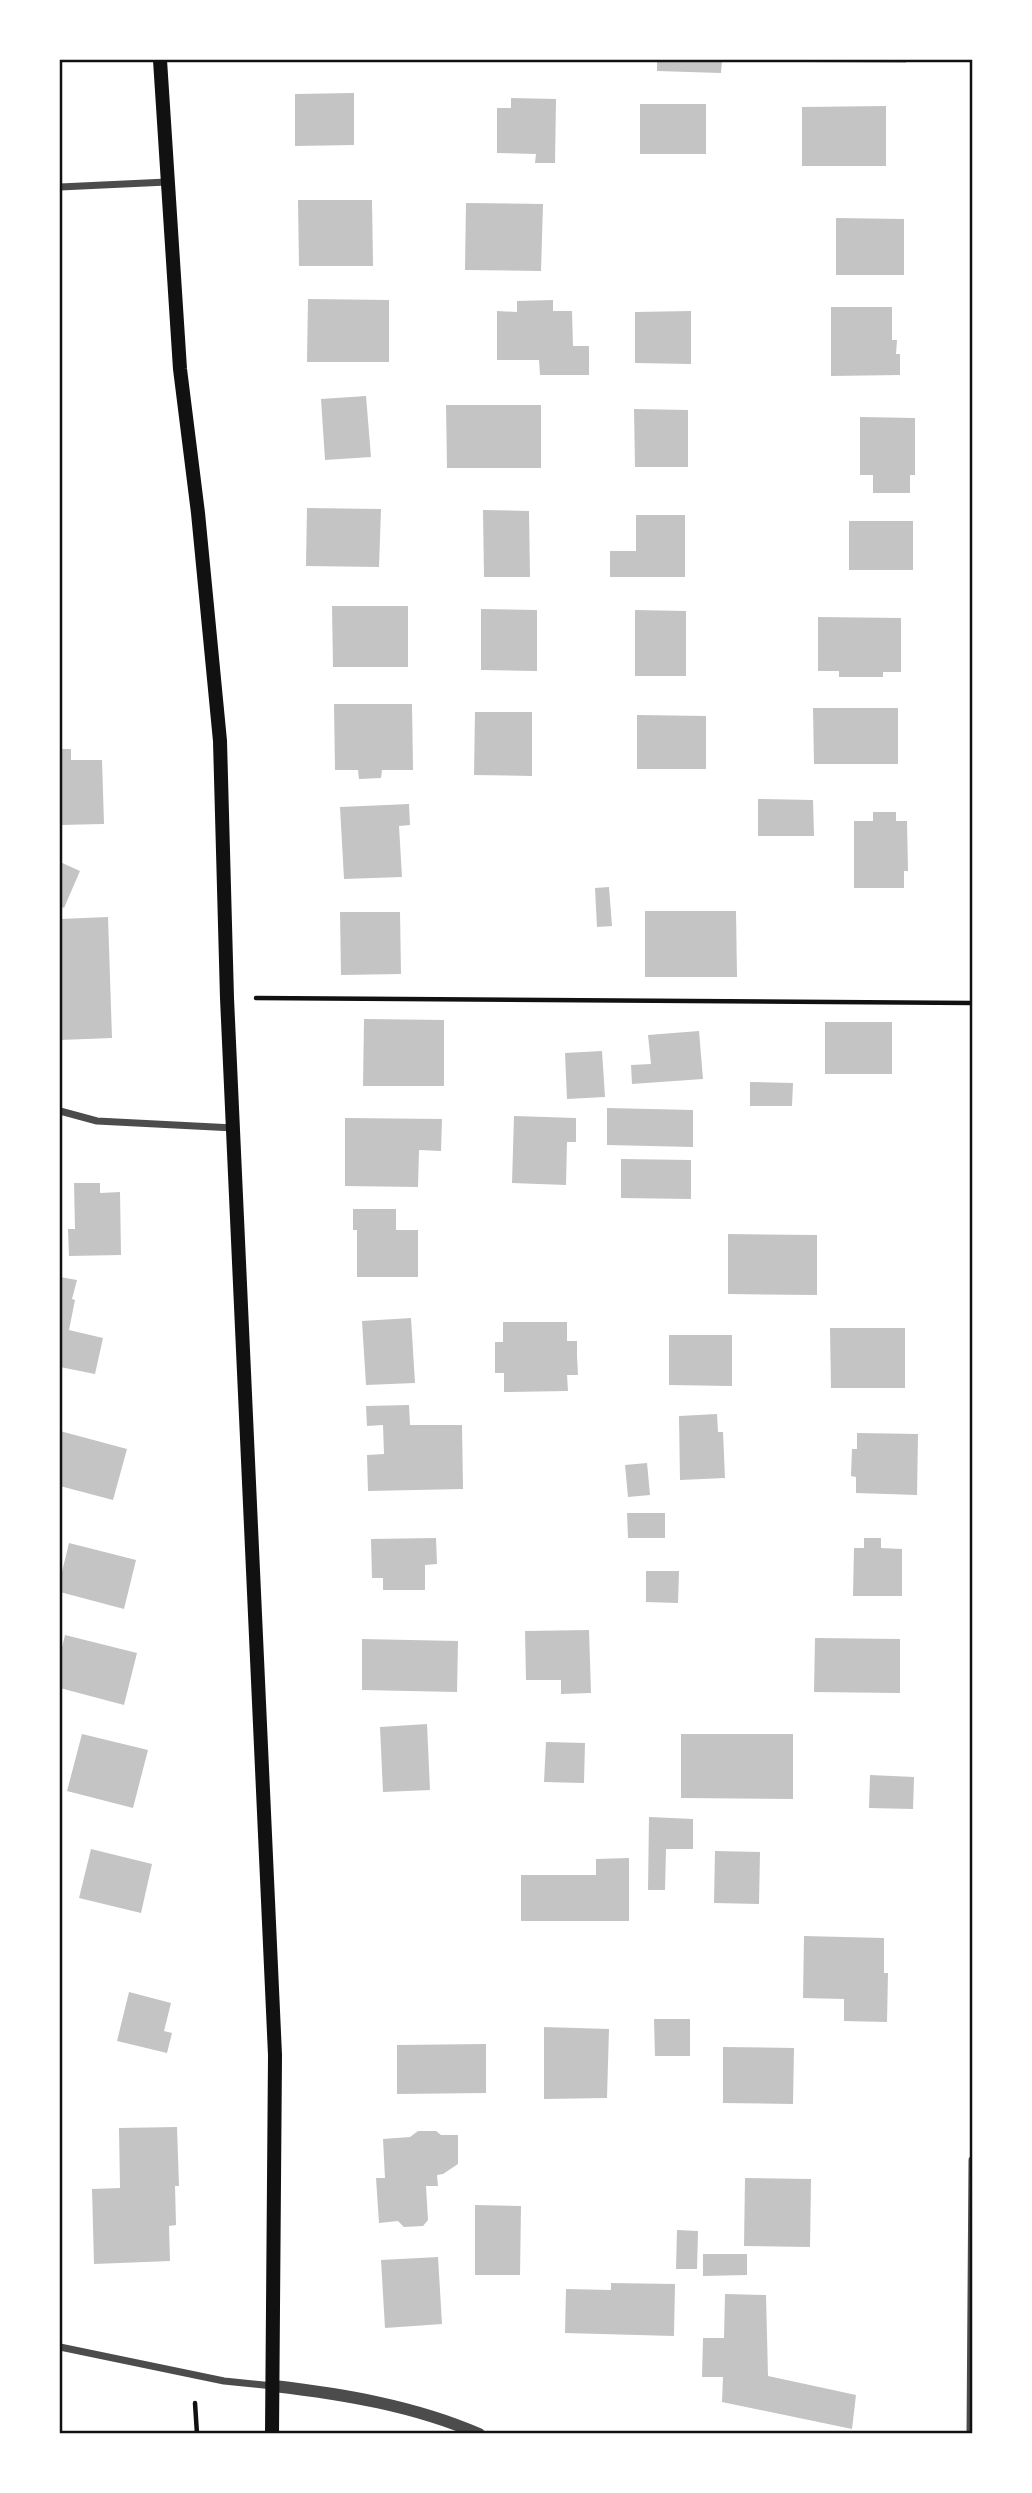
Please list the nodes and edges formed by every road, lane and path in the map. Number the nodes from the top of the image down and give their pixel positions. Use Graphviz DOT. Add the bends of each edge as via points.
graph roads {
  1 [pos="160,60"];
  2 [pos="167,182"];
  3 [pos="60,187"];
  4 [pos="227,998"];
  5 [pos="972,1003"];
  6 [pos="60,1111"];
  7 [pos="235,1128"];
  8 [pos="972,2160"];
  9 [pos="60,2347"];
  10 [pos="274,2386"];
  11 [pos="195,2403"];
  12 [pos="197,2434"];
  13 [pos="272,2434"];
  14 [pos="479,2434"];
  15 [pos="970,2434"];
  1 -- 2 [label="main road"];
  2 -- 3 [label="street"];
  2 -- 4 [label="main road" via="180,369 220,741"];
  4 -- 5 [label="path"];
  4 -- 7 [label="main road"];
  6 -- 7 [label="street" via="97,1121"];
  7 -- 10 [label="main road" via="275,2055"];
  8 -- 15 [label="street"];
  9 -- 10 [label="street" via="224,2381"];
  10 -- 13 [label="main road"];
  10 -- 14 [label="street" via="328,2392 445,2419"];
  11 -- 12 [label="path"];
}
